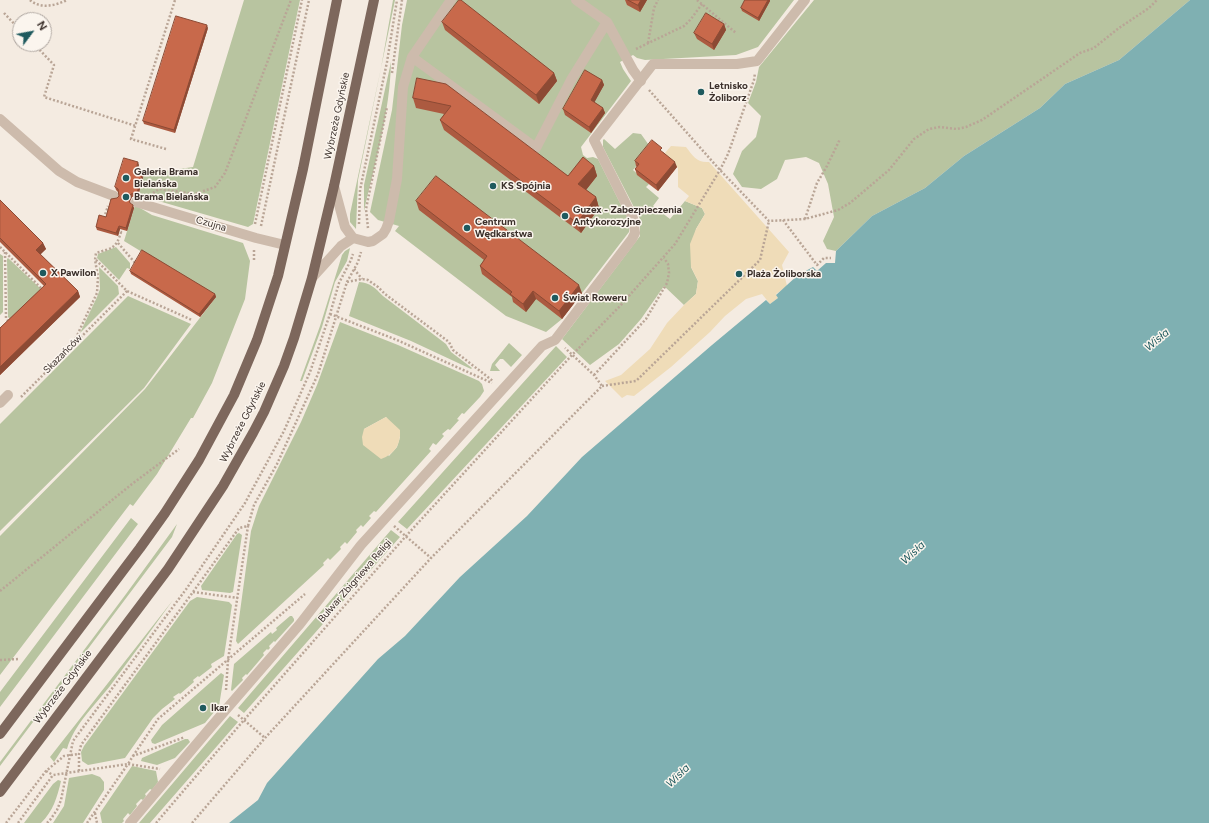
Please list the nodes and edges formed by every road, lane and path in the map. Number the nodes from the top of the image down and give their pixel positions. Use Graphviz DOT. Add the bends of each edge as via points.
graph roads {
  1 [pos="30,0"];
  2 [pos="67,0"];
  3 [pos="175,0"];
  4 [pos="291,0"];
  5 [pos="302,0"];
  6 [pos="309,0"];
  7 [pos="337,0"];
  8 [pos="374,0"];
  9 [pos="397,0"];
  10 [pos="451,0"];
  11 [pos="576,0"];
  12 [pos="658,0"];
  13 [pos="697,0"];
  14 [pos="804,0"];
  15 [pos="1157,0"];
  16 [pos="702,4"];
  17 [pos="4,13"];
  18 [pos="12,22"];
  19 [pos="607,22"];
  20 [pos="736,33"];
  21 [pos="648,43"];
  22 [pos="42,52"];
  23 [pos="625,54"];
  24 [pos="412,57"];
  25 [pos="754,80"];
  26 [pos="640,81"];
  27 [pos="0,119"];
  28 [pos="136,126"];
  29 [pos="840,139"];
  30 [pos="166,149"];
  31 [pos="720,170"];
  32 [pos="334,186"];
  33 [pos="114,196"];
  34 [pos="136,202"];
  35 [pos="149,206"];
  36 [pos="805,219"];
  37 [pos="782,220"];
  38 [pos="769,221"];
  39 [pos="119,232"];
  40 [pos="256,238"];
  41 [pos="355,238"];
  42 [pos="118,243"];
  43 [pos="285,245"];
  44 [pos="0,247"];
  45 [pos="5,251"];
  46 [pos="664,258"];
  47 [pos="831,258"];
  48 [pos="95,260"];
  49 [pos="136,264"];
  50 [pos="354,269"];
  51 [pos="312,278"];
  52 [pos="362,279"];
  53 [pos="347,282"];
  54 [pos="127,291"];
  55 [pos="38,296"];
  56 [pos="330,314"];
  57 [pos="192,320"];
  58 [pos="5,328"];
  59 [pos="555,340"];
  60 [pos="73,345"];
  61 [pos="572,355"];
  62 [pos="594,375"];
  63 [pos="602,386"];
  64 [pos="503,388"];
  65 [pos="8,395"];
  66 [pos="0,403"];
  67 [pos="179,449"];
  68 [pos="386,518"];
  69 [pos="248,526"];
  70 [pos="406,536"];
  71 [pos="431,558"];
  72 [pos="0,591"];
  73 [pos="309,591"];
  74 [pos="193,592"];
  75 [pos="238,598"];
  76 [pos="19,659"];
  77 [pos="0,660"];
  78 [pos="228,660"];
  79 [pos="227,709"];
  80 [pos="244,720"];
  81 [pos="0,734"];
  82 [pos="189,736"];
  83 [pos="265,738"];
  84 [pos="78,754"];
  85 [pos="70,756"];
  86 [pos="133,756"];
  87 [pos="128,764"];
  88 [pos="46,771"];
  89 [pos="174,771"];
  90 [pos="67,774"];
  91 [pos="53,775"];
  92 [pos="0,792"];
  93 [pos="95,813"];
  94 [pos="6,823"];
  95 [pos="18,823"];
  96 [pos="47,823"];
  97 [pos="88,823"];
  98 [pos="97,823"];
  99 [pos="130,823"];
  100 [pos="156,823"];
  101 [pos="192,823"];
  1 -- 2 [label="path" via="45,6"];
  3 -- 28 [label="path"];
  4 -- 35 [label="path" via="225,173 215,188 195,194 159,189 152,193"];
  5 -- 40 [label="path" via="254,231"];
  6 -- 40 [label="path"];
  7 -- 43 [label="main road, Wybrzeże Gdyńskie"];
  8 -- 32 [label="main road, Wybrzeże Gdyńskie"];
  9 -- 41 [label="path" via="387,62 360,190 359,229"];
  10 -- 24 [label="street"];
  11 -- 19 [label="street"];
  12 -- 21 [label="path" via="654,8"];
  13 -- 16 [label="path"];
  14 -- 26 [label="street" via="757,62 653,64"];
  15 -- 36 [label="path" via="1094,48 1080,53 982,120 957,129 929,129 914,139 889,170 850,203 838,210"];
  16 -- 20 [label="path"];
  16 -- 21 [label="path" via="684,26"];
  17 -- 18 [label="path"];
  19 -- 23 [label="street"];
  19 -- 24 [label="street" via="571,80 536,148"];
  21 -- 23 [label="path"];
  22 -- 28 [label="path" via="54,65 44,98"];
  23 -- 26 [label="street"];
  24 -- 41 [label="street" via="403,87 397,179 389,221 383,234 373,241"];
  25 -- 31 [label="path, Bulwar Zbigniewa Religi"];
  26 -- 31 [label="path"];
  26 -- 59 [label="street" via="594,140 633,218 635,232"];
  27 -- 33 [label="street" via="59,171 77,182"];
  28 -- 30 [label="path" via="131,139"];
  29 -- 36 [label="path" via="817,183"];
  31 -- 38 [label="path"];
  31 -- 46 [label="path, Bulwar Zbigniewa Religi"];
  32 -- 41 [label="street" via="346,227"];
  32 -- 51 [label="main road, Wybrzeże Gdyńskie"];
  34 -- 35 [label="street, Czujna"];
  35 -- 40 [label="street, Czujna"];
  36 -- 37 [label="path"];
  37 -- 38 [label="path"];
  37 -- 47 [label="path" via="817,265 824,258"];
  38 -- 63 [label="path" via="760,260 636,381"];
  39 -- 42 [label="path"];
  40 -- 43 [label="street, Czujna"];
  41 -- 51 [label="street" via="341,246"];
  41 -- 56 [label="path" via="351,260 338,283"];
  42 -- 48 [label="path" via="96,253"];
  42 -- 49 [label="path"];
  43 -- 81 [label="main road, Wybrzeże Gdyńskie" via="278,276 257,340 224,415 199,460 140,548"];
  44 -- 45 [label="path"];
  45 -- 55 [label="path" via="44,290"];
  45 -- 58 [label="path" via="6,318 11,323"];
  46 -- 61 [label="path, Bulwar Zbigniewa Religi"];
  46 -- 62 [label="path" via="668,264 667,284 646,318"];
  48 -- 54 [label="path"];
  48 -- 60 [label="path" via="97,293"];
  50 -- 52 [label="path"];
  51 -- 92 [label="main road, Wybrzeże Gdyńskie" via="284,366 253,433 223,486 168,569"];
  52 -- 53 [label="path"];
  52 -- 64 [label="path" via="373,283"];
  54 -- 57 [label="path"];
  54 -- 60 [label="path, Skazańców"];
  56 -- 64 [label="path" via="397,340"];
  56 -- 85 [label="path" via="310,372 284,431 245,503 187,588 73,741"];
  59 -- 61 [label="path"];
  59 -- 64 [label="street" via="542,346"];
  60 -- 65 [label="path, Skazańców" via="15,402"];
  61 -- 62 [label="path"];
  61 -- 70 [label="path, Bulwar Zbigniewa Religi"];
  62 -- 63 [label="path"];
  63 -- 71 [label="path"];
  64 -- 68 [label="street"];
  65 -- 66 [label="street"];
  67 -- 72 [label="path"];
  68 -- 70 [label="path"];
  68 -- 79 [label="street"];
  69 -- 75 [label="path"];
  70 -- 71 [label="path"];
  70 -- 80 [label="path, Bulwar Zbigniewa Religi"];
  71 -- 83 [label="path"];
  73 -- 78 [label="path"];
  74 -- 75 [label="path"];
  75 -- 78 [label="path"];
  76 -- 77 [label="path"];
  78 -- 79 [label="path"];
  78 -- 86 [label="path" via="158,719"];
  79 -- 80 [label="path"];
  79 -- 89 [label="street"];
  80 -- 83 [label="path"];
  80 -- 100 [label="path, Bulwar Zbigniewa Religi"];
  82 -- 86 [label="path"];
  83 -- 101 [label="path"];
  84 -- 85 [label="path"];
  85 -- 88 [label="path" via="64,756"];
  85 -- 90 [label="path"];
  86 -- 87 [label="path"];
  87 -- 89 [label="path"];
  87 -- 90 [label="path"];
  87 -- 93 [label="path"];
  88 -- 91 [label="path"];
  88 -- 94 [label="path"];
  89 -- 99 [label="street"];
  90 -- 91 [label="path"];
  90 -- 96 [label="path" via="57,810"];
  91 -- 95 [label="path"];
  93 -- 97 [label="path"];
  93 -- 98 [label="path"];
}
